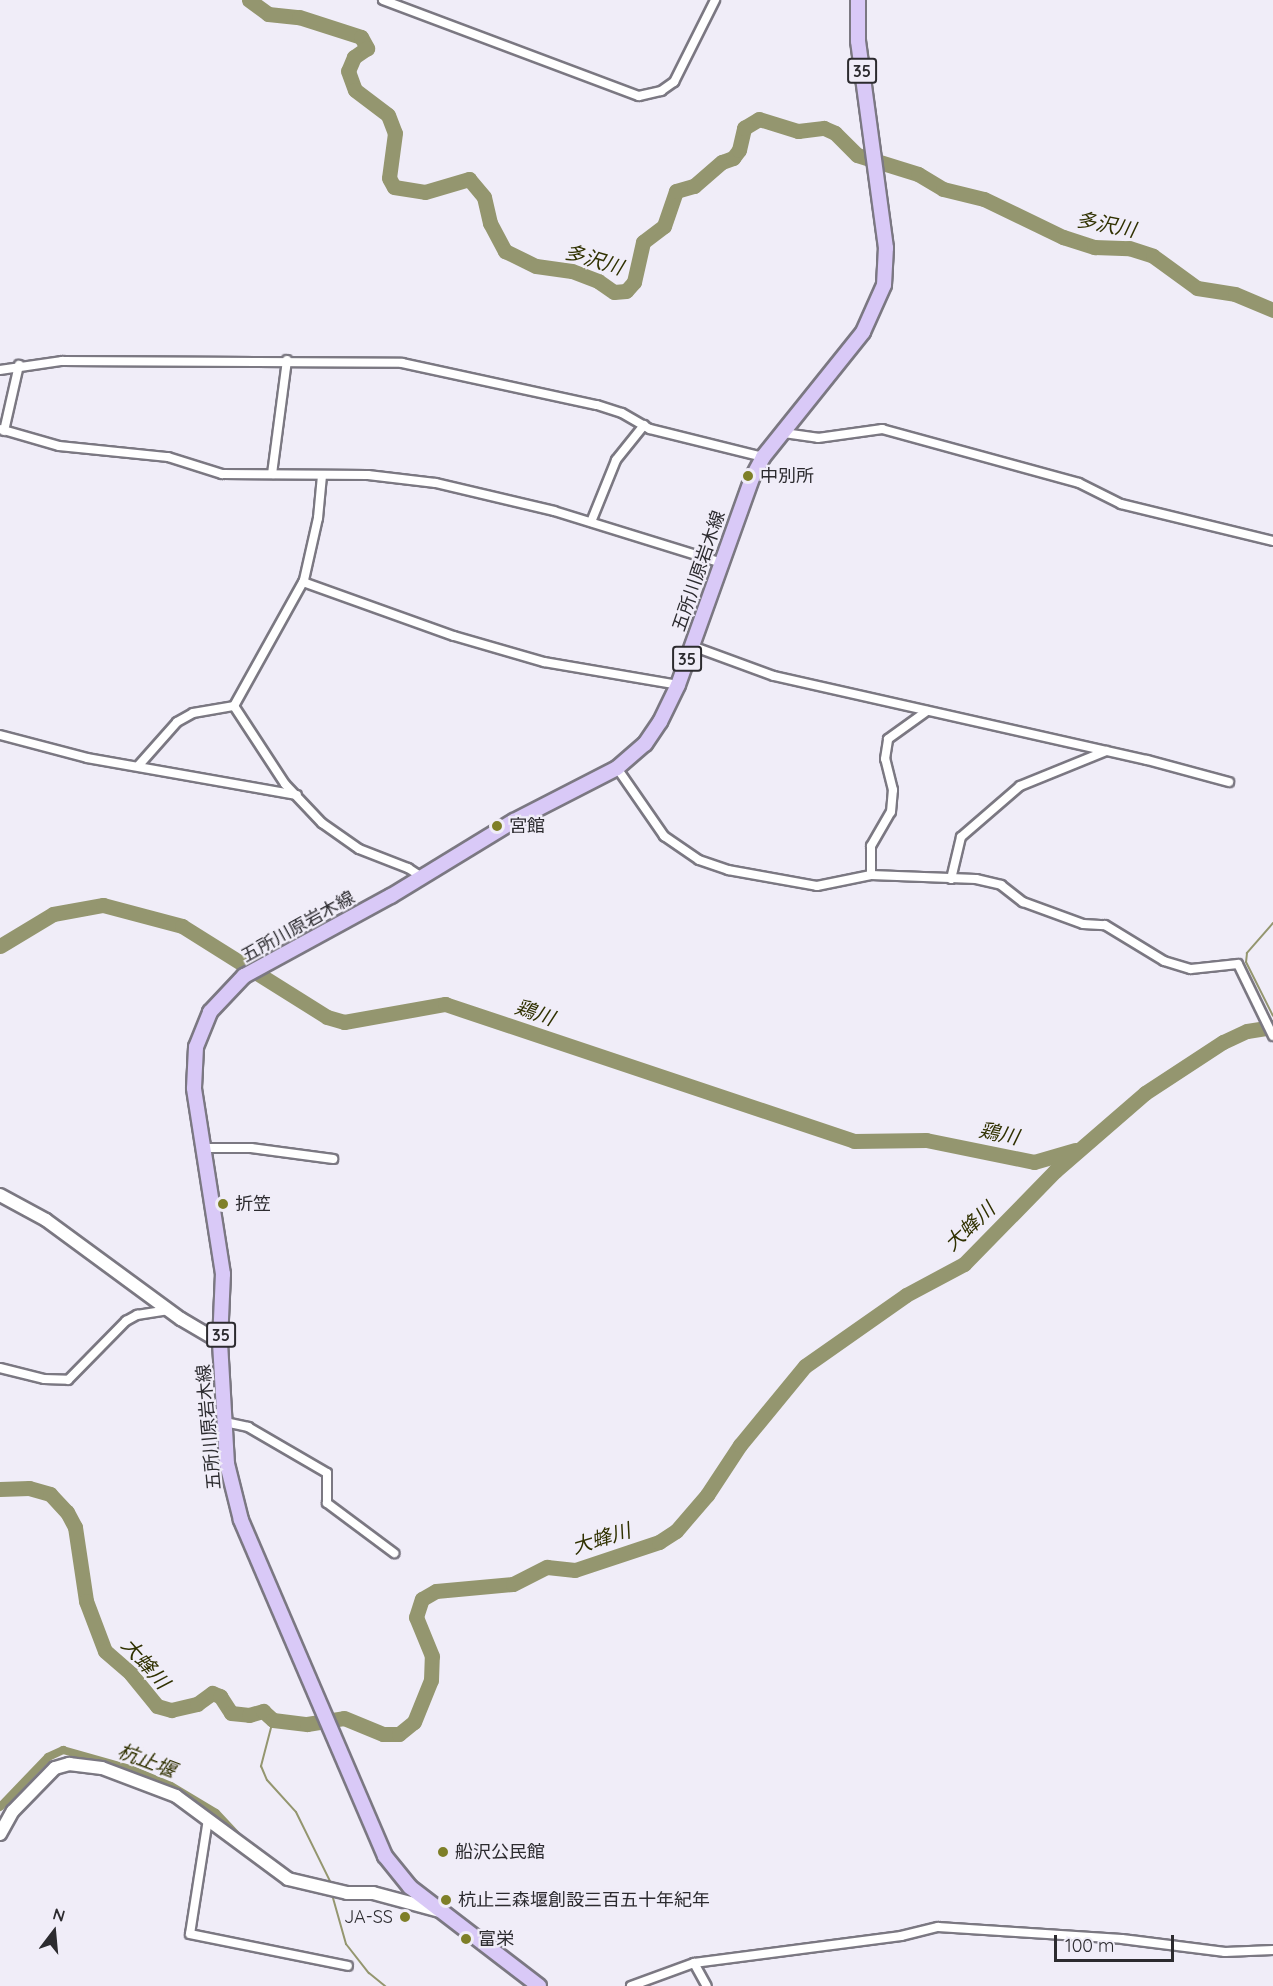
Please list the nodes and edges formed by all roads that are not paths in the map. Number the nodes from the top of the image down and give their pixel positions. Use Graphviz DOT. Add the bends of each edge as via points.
graph roads {
  1 [pos="383,0"];
  2 [pos="715,0"];
  3 [pos="858,0"];
  4 [pos="286,360"];
  5 [pos="19,365"];
  6 [pos="0,370"];
  7 [pos="644,425"];
  8 [pos="2,430"];
  9 [pos="784,433"];
  10 [pos="763,457"];
  11 [pos="272,474"];
  12 [pos="322,476"];
  13 [pos="591,522"];
  14 [pos="1273,541"];
  15 [pos="719,562"];
  16 [pos="303,582"];
  17 [pos="692,646"];
  18 [pos="678,685"];
  19 [pos="234,706"];
  20 [pos="927,711"];
  21 [pos="0,735"];
  22 [pos="1106,751"];
  23 [pos="139,765"];
  24 [pos="617,768"];
  25 [pos="1229,782"];
  26 [pos="297,795"];
  27 [pos="871,875"];
  28 [pos="422,877"];
  29 [pos="951,879"];
  30 [pos="1273,1035"];
  31 [pos="206,1148"];
  32 [pos="333,1159"];
  33 [pos="0,1195"];
  34 [pos="170,1310"];
  35 [pos="220,1342"];
  36 [pos="0,1368"];
  37 [pos="225,1422"];
  38 [pos="394,1553"];
  39 [pos="208,1819"];
  40 [pos="0,1834"];
  41 [pos="440,1911"];
  42 [pos="1273,1950"];
  43 [pos="694,1962"];
  44 [pos="348,1966"];
  45 [pos="538,1986"];
  46 [pos="631,1986"];
  47 [pos="706,1986"];
  1 -- 2 [label="street" via="639,96 661,91 674,82"];
  3 -- 9 [label="main road, 五所川原岩木線 / 35" via="858,42 886,248 879,301 863,332"];
  4 -- 5 [label="street" via="62,361"];
  4 -- 7 [label="street" via="402,363 597,405"];
  4 -- 11 [label="street"];
  5 -- 6 [label="street"];
  5 -- 8 [label="street"];
  7 -- 10 [label="street"];
  7 -- 13 [label="street" via="616,460"];
  8 -- 11 [label="street" via="59,446 168,457 222,474"];
  9 -- 10 [label="main road, 五所川原岩木線 / 35"];
  9 -- 14 [label="street" via="818,438 882,429 1079,483 1121,504"];
  10 -- 15 [label="main road, 五所川原岩木線 / 35"];
  11 -- 12 [label="street"];
  12 -- 13 [label="street" via="368,475 436,483"];
  12 -- 16 [label="street" via="318,518"];
  13 -- 15 [label="street"];
  15 -- 17 [label="main road, 五所川原岩木線 / 35"];
  16 -- 18 [label="street" via="454,636 544,662"];
  16 -- 19 [label="street"];
  17 -- 18 [label="main road, 五所川原岩木線 / 35"];
  17 -- 20 [label="street" via="774,676"];
  18 -- 24 [label="main road, 五所川原岩木線 / 35" via="645,744"];
  19 -- 23 [label="street" via="193,713 177,722"];
  19 -- 26 [label="street" via="267,759"];
  20 -- 22 [label="street"];
  20 -- 27 [label="street" via="888,740 885,759 893,790 891,812 871,846"];
  21 -- 23 [label="street" via="87,758"];
  22 -- 25 [label="street"];
  22 -- 29 [label="street" via="1020,786 961,837"];
  23 -- 26 [label="street" via="214,783"];
  24 -- 27 [label="street" via="664,836 699,860 728,870 817,886"];
  24 -- 28 [label="main road, 五所川原岩木線 / 35" via="514,820"];
  26 -- 28 [label="street" via="322,823 359,849 408,867"];
  27 -- 29 [label="street"];
  28 -- 31 [label="main road, 五所川原岩木線 / 35" via="244,976 210,1012 196,1047 194,1088"];
  29 -- 30 [label="street" via="1001,885 1023,902 1083,924 1105,925 1164,961 1191,969 1238,964"];
  31 -- 32 [label="street" via="251,1148"];
  31 -- 35 [label="main road, 五所川原岩木線 / 35" via="221,1250"];
  33 -- 34 [label="street" via="46,1220"];
  34 -- 35 [label="street"];
  34 -- 36 [label="street" via="137,1315 126,1321 68,1380 44,1379"];
  35 -- 37 [label="main road, 五所川原岩木線 / 35"];
  37 -- 38 [label="street" via="248,1427 327,1473 327,1503"];
  37 -- 41 [label="main road, 五所川原岩木線 / 35" via="231,1490 241,1520 385,1856 411,1887"];
  39 -- 40 [label="street" via="176,1797 102,1768 69,1764 55,1768 41,1780 13,1811"];
  39 -- 41 [label="street" via="288,1879 339,1892 373,1893"];
  39 -- 44 [label="street" via="190,1934"];
  41 -- 45 [label="main road, 五所川原岩木線 / 35"];
  42 -- 43 [label="street" via="1226,1952 1122,1939 938,1927 901,1936"];
  43 -- 46 [label="street"];
  43 -- 47 [label="street"];
}
